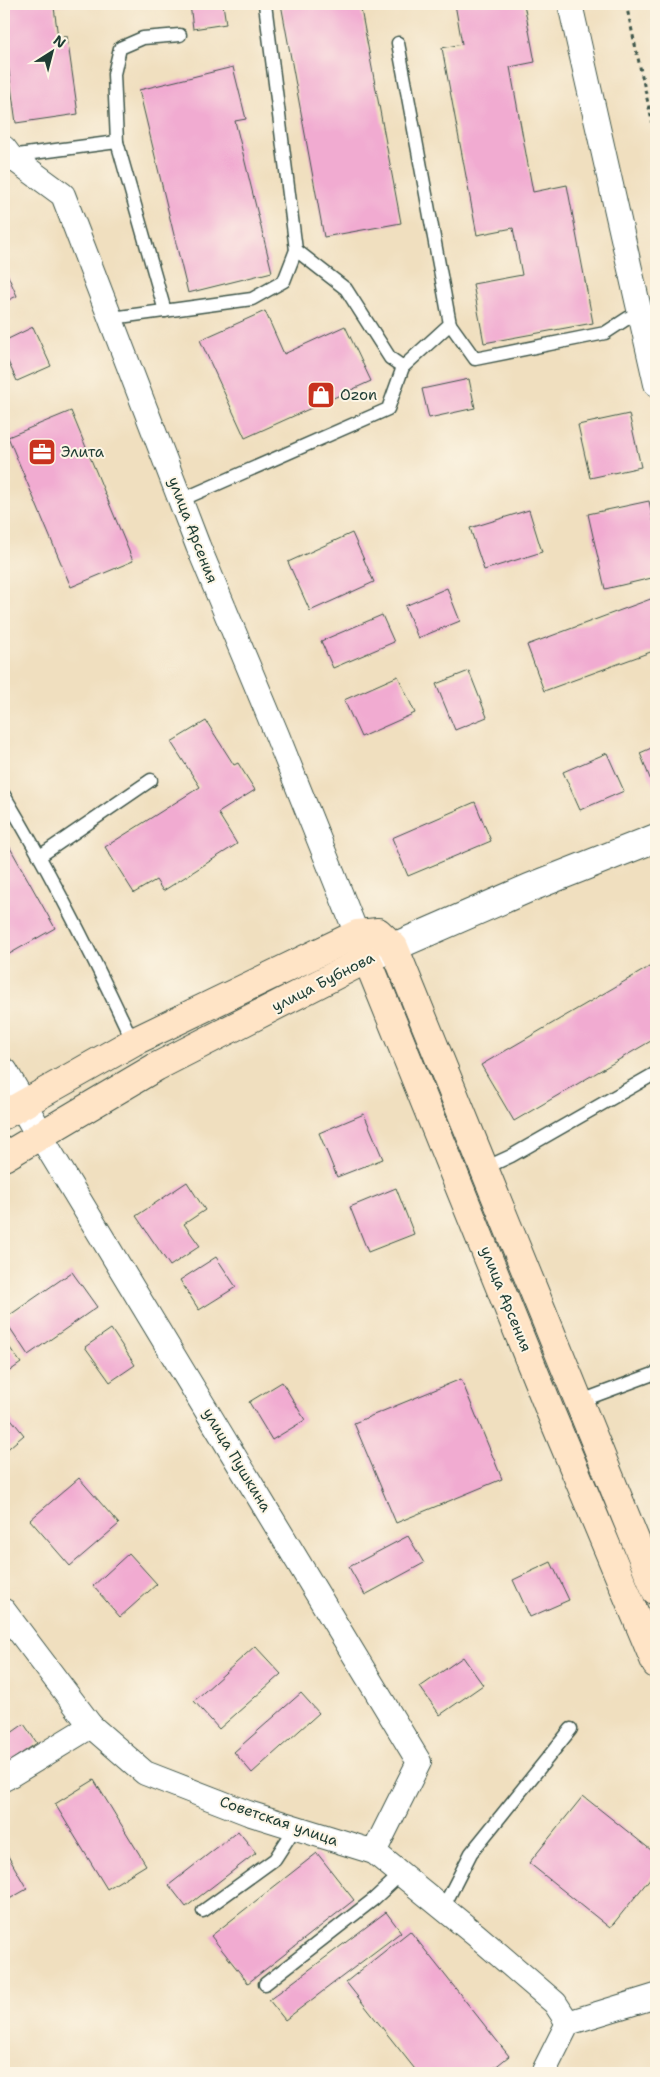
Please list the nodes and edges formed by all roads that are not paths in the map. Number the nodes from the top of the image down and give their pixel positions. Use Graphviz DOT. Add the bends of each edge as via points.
graph roads {
  1 [pos="265,4"];
  2 [pos="570,4"];
  3 [pos="180,36"];
  4 [pos="398,42"];
  5 [pos="117,142"];
  6 [pos="7,152"];
  7 [pos="296,250"];
  8 [pos="165,311"];
  9 [pos="640,316"];
  10 [pos="112,318"];
  11 [pos="450,324"];
  12 [pos="403,367"];
  13 [pos="656,384"];
  14 [pos="181,500"];
  15 [pos="150,780"];
  16 [pos="4,796"];
  17 [pos="656,838"];
  18 [pos="40,856"];
  19 [pos="357,934"];
  20 [pos="394,947"];
  21 [pos="367,959"];
  22 [pos="133,1042"];
  23 [pos="4,1072"];
  24 [pos="656,1073"];
  25 [pos="13,1110"];
  26 [pos="40,1135"];
  27 [pos="4,1157"];
  28 [pos="484,1168"];
  29 [pos="656,1373"];
  30 [pos="578,1402"];
  31 [pos="656,1591"];
  32 [pos="4,1611"];
  33 [pos="656,1664"];
  34 [pos="91,1726"];
  35 [pos="571,1729"];
  36 [pos="4,1779"];
  37 [pos="296,1828"];
  38 [pos="374,1852"];
  39 [pos="401,1874"];
  40 [pos="443,1908"];
  41 [pos="203,1911"];
  42 [pos="265,1984"];
  43 [pos="656,1996"];
  44 [pos="568,2023"];
  45 [pos="544,2073"];
  1 -- 7 [label="lane"];
  2 -- 9 [label="street"];
  3 -- 5 [label="lane" via="143,38 120,48 114,74"];
  4 -- 11 [label="lane"];
  5 -- 6 [label="lane"];
  5 -- 8 [label="lane"];
  6 -- 10 [label="street, улица Арсения" via="64,196"];
  7 -- 8 [label="lane" via="284,281 252,299"];
  7 -- 12 [label="lane" via="346,289 390,358"];
  8 -- 10 [label="lane"];
  9 -- 11 [label="lane" via="628,318 605,333 475,359"];
  9 -- 13 [label="street"];
  10 -- 14 [label="street, улица Арсения"];
  11 -- 12 [label="lane"];
  12 -- 14 [label="lane" via="388,409"];
  14 -- 19 [label="street, улица Арсения"];
  15 -- 18 [label="lane"];
  16 -- 18 [label="lane"];
  17 -- 20 [label="street, улица Бубнова" via="529,888"];
  18 -- 22 [label="lane"];
  19 -- 20 [label="main road" via="378,932"];
  19 -- 21 [label="street, улица Арсения"];
  19 -- 22 [label="main road, улица Бубнова"];
  20 -- 21 [label="street, улица Бубнова"];
  20 -- 28 [label="main road, улица Арсения"];
  21 -- 26 [label="main road, улица Бубнова" via="156,1067"];
  21 -- 33 [label="main road, улица Арсения"];
  22 -- 25 [label="main road, улица Бубнова"];
  23 -- 25 [label="street, улица Пушкина"];
  24 -- 28 [label="lane" via="511,1156"];
  25 -- 26 [label="street, улица Пушкина"];
  26 -- 27 [label="main road, улица Бубнова"];
  26 -- 38 [label="street, улица Пушкина" via="419,1762"];
  28 -- 30 [label="main road, улица Арсения"];
  29 -- 30 [label="lane"];
  30 -- 31 [label="main road, улица Арсения"];
  32 -- 34 [label="street, Советская улица"];
  34 -- 36 [label="street"];
  34 -- 37 [label="street, Советская улица" via="145,1772 248,1813"];
  35 -- 40 [label="lane" via="472,1853"];
  37 -- 38 [label="street, Советская улица"];
  37 -- 41 [label="lane" via="275,1858"];
  38 -- 39 [label="street, Советская улица"];
  39 -- 40 [label="street, Советская улица"];
  39 -- 42 [label="lane"];
  40 -- 44 [label="street, Советская улица" via="554,2003"];
  43 -- 44 [label="street"];
  44 -- 45 [label="street"];
}
